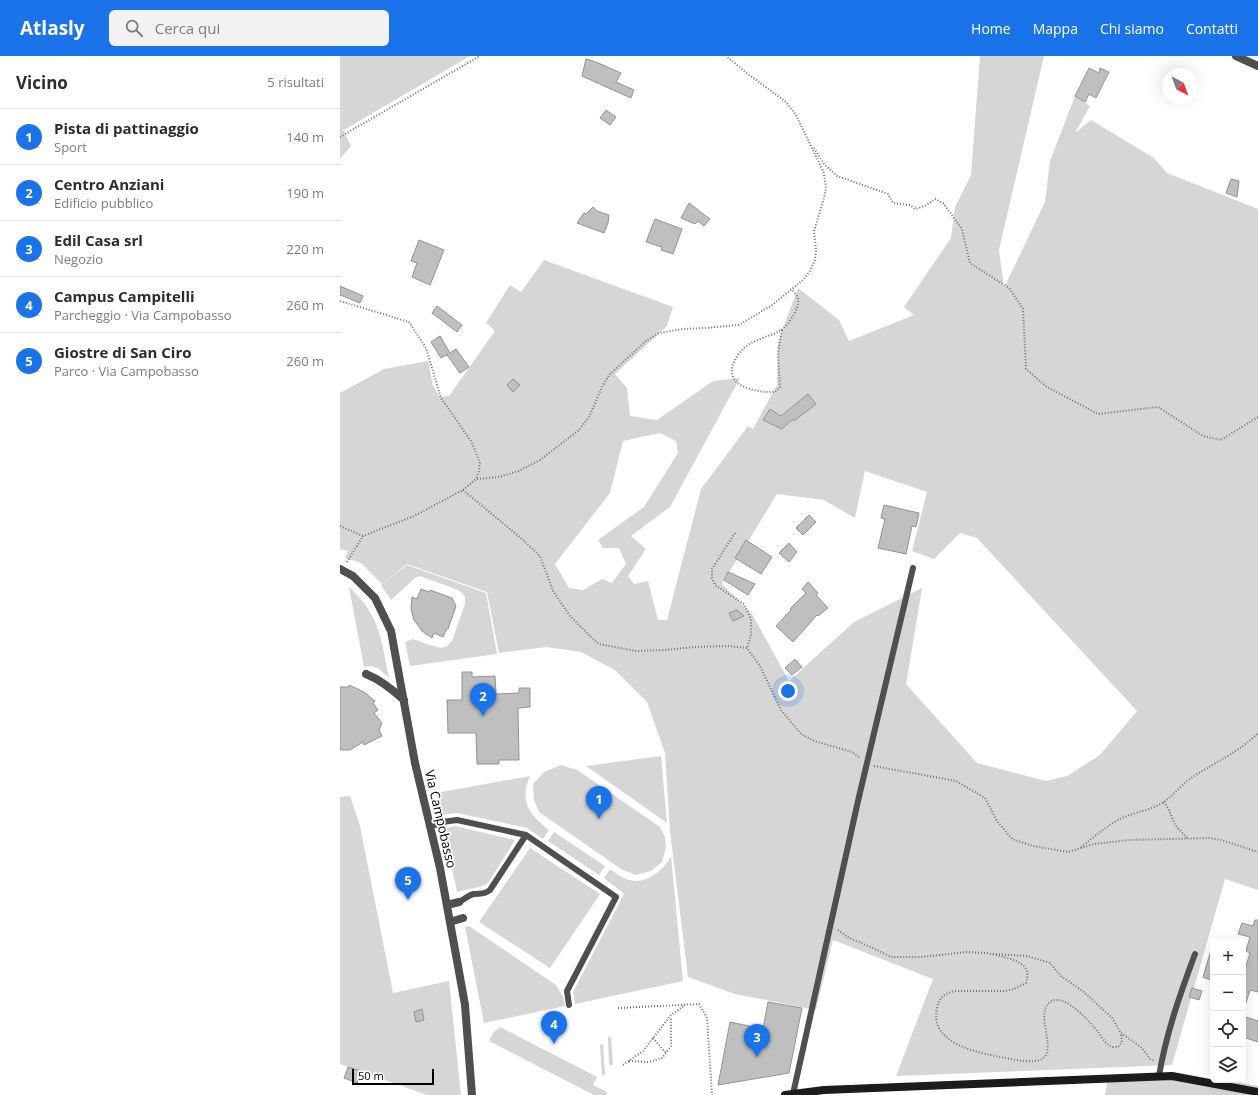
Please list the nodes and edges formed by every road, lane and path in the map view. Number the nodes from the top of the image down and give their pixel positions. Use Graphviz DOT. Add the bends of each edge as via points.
graph roads {
  1 [pos="480,56"];
  2 [pos="726,56"];
  3 [pos="1236,56"];
  4 [pos="1258,66"];
  5 [pos="340,137"];
  6 [pos="810,142"];
  7 [pos="792,290"];
  8 [pos="340,301"];
  9 [pos="782,330"];
  10 [pos="1258,417"];
  11 [pos="476,479"];
  12 [pos="463,490"];
  13 [pos="340,526"];
  14 [pos="735,533"];
  15 [pos="363,536"];
  16 [pos="913,568"];
  17 [pos="341,569"];
  18 [pos="747,648"];
  19 [pos="366,674"];
  20 [pos="404,700"];
  21 [pos="1258,733"];
  22 [pos="868,762"];
  23 [pos="1164,802"];
  24 [pos="442,822"];
  25 [pos="430,825"];
  26 [pos="526,835"];
  27 [pos="1188,839"];
  28 [pos="1079,849"];
  29 [pos="1258,852"];
  30 [pos="459,902"];
  31 [pos="447,905"];
  32 [pos="463,918"];
  33 [pos="450,922"];
  34 [pos="831,924"];
  35 [pos="987,953"];
  36 [pos="1195,954"];
  37 [pos="686,1004"];
  38 [pos="569,1005"];
  39 [pos="618,1008"];
  40 [pos="671,1016"];
  41 [pos="1121,1033"];
  42 [pos="653,1038"];
  43 [pos="666,1054"];
  44 [pos="630,1061"];
  45 [pos="623,1065"];
  46 [pos="1161,1065"];
  47 [pos="1158,1076"];
  48 [pos="1258,1092"];
  49 [pos="789,1094"];
  50 [pos="472,1095"];
  51 [pos="712,1095"];
  1 -- 5 [label="path"];
  2 -- 6 [label="path" via="786,102"];
  3 -- 4 [label="street"];
  6 -- 7 [label="path" via="824,172 826,183 814,231 816,260 803,280"];
  6 -- 10 [label="path" via="824,164 838,176 888,194 893,202 910,205 915,209 935,199 943,202 962,229 970,263 1009,288 1022,309 1026,369 1047,387 1098,414 1158,407 1203,436 1221,440"];
  7 -- 9 [label="path" via="799,302 796,312"];
  7 -- 11 [label="path" via="739,325 682,328 659,333 646,341 609,375 589,417 579,430 540,460 519,471 499,477"];
  8 -- 11 [label="path" via="409,322 426,348 441,398 471,442 480,462"];
  9 -- 9 [label="path" via="758,339 738,354 731,372 737,384 768,392 775,392 780,387 778,353"];
  11 -- 12 [label="path"];
  12 -- 15 [label="path" via="414,516"];
  12 -- 18 [label="path" via="540,556 553,591 570,616 599,644 636,651 721,646"];
  13 -- 15 [label="path"];
  14 -- 18 [label="path" via="712,569 712,578 715,585 744,604 751,619 751,635"];
  15 -- 17 [label="path"];
  16 -- 22 [label="lane"];
  17 -- 20 [label="street, Via Campobasso" via="353,576 375,598 391,631"];
  18 -- 22 [label="path" via="760,666 781,710 801,734 814,742 852,752"];
  19 -- 20 [label="street" via="385,684"];
  20 -- 25 [label="street, Via Campobasso" via="415,763"];
  21 -- 23 [label="path" via="1186,782"];
  22 -- 28 [label="path" via="874,766 956,781 985,798 997,821 1012,839 1033,846 1068,852"];
  22 -- 34 [label="lane"];
  23 -- 27 [label="path" via="1176,825"];
  23 -- 28 [label="path" via="1118,820"];
  24 -- 25 [label="street"];
  24 -- 26 [label="lane" via="457,820"];
  25 -- 31 [label="street, Via Campobasso"];
  26 -- 30 [label="lane" via="490,890 483,894 469,895"];
  26 -- 38 [label="lane" via="616,897 567,991"];
  27 -- 28 [label="path" via="1129,840 1094,844"];
  27 -- 29 [label="path" via="1221,840"];
  30 -- 31 [label="street"];
  31 -- 33 [label="street, Via Campobasso"];
  32 -- 33 [label="street"];
  33 -- 50 [label="street, Via Campobasso" via="465,1005"];
  34 -- 35 [label="path" via="849,938 891,957"];
  34 -- 49 [label="lane"];
  35 -- 41 [label="path" via="1027,956 1050,963 1061,976 1084,992 1112,1018"];
  35 -- 41 [label="path" via="1019,962 1027,971 1028,978 1026,983 1014,989 955,991 942,996 935,1014 938,1026 946,1037 957,1045 983,1054 1034,1061 1042,1059 1049,1046 1043,1017 1046,1007 1056,1000 1067,1002 1080,1012 1112,1047 1118,1047 1122,1042"];
  36 -- 46 [label="lane" via="1170,1027"];
  37 -- 39 [label="path"];
  37 -- 40 [label="path"];
  37 -- 51 [label="path" via="699,1004 707,1018"];
  40 -- 42 [label="path"];
  40 -- 43 [label="path" via="671,1046"];
  41 -- 46 [label="path" via="1142,1048 1150,1059"];
  42 -- 43 [label="path"];
  42 -- 44 [label="path" via="643,1052"];
  43 -- 44 [label="path" via="649,1062"];
  44 -- 45 [label="path"];
  46 -- 47 [label="lane"];
  47 -- 48 [label="main road" via="1172,1076"];
  47 -- 49 [label="main road" via="824,1090"];
}
